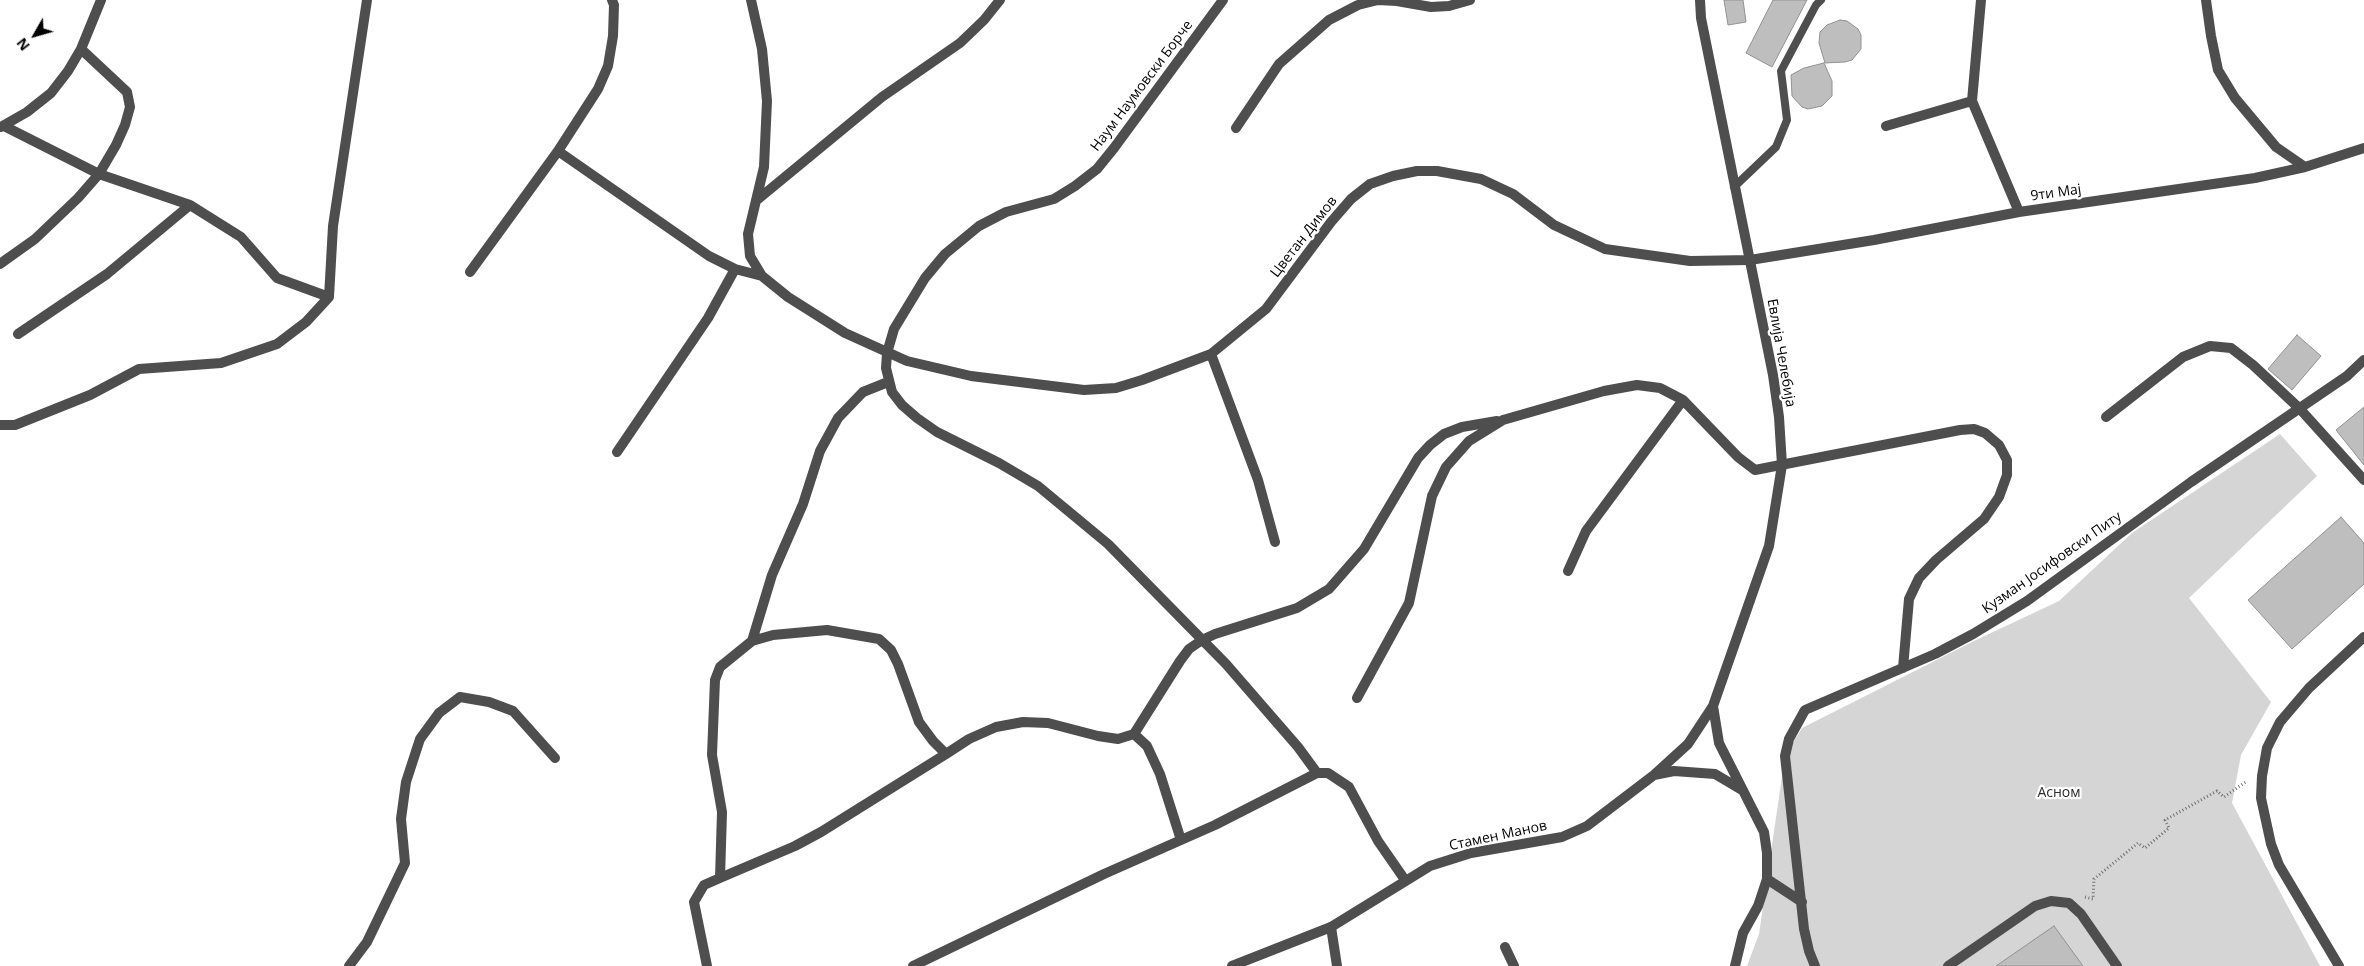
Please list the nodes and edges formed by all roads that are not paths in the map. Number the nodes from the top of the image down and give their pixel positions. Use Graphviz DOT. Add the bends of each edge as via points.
graph roads {
  1 [pos="101,0"];
  2 [pos="367,0"];
  3 [pos="612,0"];
  4 [pos="751,0"];
  5 [pos="1000,0"];
  6 [pos="1223,0"];
  7 [pos="1470,0"];
  8 [pos="1700,0"];
  9 [pos="1821,0"];
  10 [pos="1981,0"];
  11 [pos="2206,0"];
  12 [pos="80,49"];
  13 [pos="1972,101"];
  14 [pos="2,126"];
  15 [pos="1886,126"];
  16 [pos="1236,128"];
  17 [pos="2364,148"];
  18 [pos="558,151"];
  19 [pos="2305,168"];
  20 [pos="99,174"];
  21 [pos="1734,187"];
  22 [pos="757,200"];
  23 [pos="190,204"];
  24 [pos="2019,212"];
  25 [pos="1750,260"];
  26 [pos="0,264"];
  27 [pos="735,269"];
  28 [pos="470,272"];
  29 [pos="762,276"];
  30 [pos="329,297"];
  31 [pos="18,334"];
  32 [pos="887,353"];
  33 [pos="1211,354"];
  34 [pos="2364,360"];
  35 [pos="888,382"];
  36 [pos="1683,400"];
  37 [pos="2300,410"];
  38 [pos="2106,417"];
  39 [pos="1504,420"];
  40 [pos="0,425"];
  41 [pos="617,452"];
  42 [pos="1782,466"];
  43 [pos="2364,480"];
  44 [pos="1275,542"];
  45 [pos="1568,571"];
  46 [pos="2364,637"];
  47 [pos="1202,640"];
  48 [pos="752,641"];
  49 [pos="1904,668"];
  50 [pos="1357,698"];
  51 [pos="1713,706"];
  52 [pos="1134,734"];
  53 [pos="946,754"];
  54 [pos="555,758"];
  55 [pos="1317,773"];
  56 [pos="1654,775"];
  57 [pos="1743,790"];
  58 [pos="1181,840"];
  59 [pos="720,878"];
  60 [pos="1767,879"];
  61 [pos="1405,880"];
  62 [pos="1802,902"];
  63 [pos="1331,927"];
  64 [pos="1505,947"];
  65 [pos="2337,965"];
  66 [pos="349,966"];
  67 [pos="707,966"];
  68 [pos="913,966"];
  69 [pos="1232,966"];
  70 [pos="1336,966"];
  71 [pos="1514,966"];
  72 [pos="1734,966"];
  73 [pos="1815,966"];
  74 [pos="1948,966"];
  75 [pos="2117,966"];
  1 -- 12 [label="street"];
  2 -- 30 [label="street" via="333,226"];
  3 -- 18 [label="street" via="613,36 608,66 598,89"];
  4 -- 22 [label="street" via="762,49 766,101 764,167"];
  5 -- 22 [label="street" via="960,43 882,96"];
  6 -- 32 [label="street, Наум Наумовски Борче" via="1097,169 1054,199 1006,212 979,226 945,254 924,278 894,329"];
  7 -- 16 [label="street" via="1431,7 1378,0 1358,4 1329,20 1279,64"];
  8 -- 21 [label="street, Евлија Челебија"];
  9 -- 21 [label="lane" via="1781,71 1787,120 1776,147"];
  10 -- 13 [label="street"];
  11 -- 19 [label="street" via="2218,70 2235,98 2276,147"];
  12 -- 14 [label="street" via="68,72 51,93"];
  12 -- 20 [label="street" via="127,92 130,108 116,145"];
  13 -- 15 [label="street"];
  13 -- 24 [label="street"];
  14 -- 20 [label="street"];
  17 -- 19 [label="street, 9ти Мај"];
  18 -- 27 [label="street" via="709,256"];
  18 -- 28 [label="street"];
  19 -- 24 [label="street, 9ти Мај"];
  20 -- 23 [label="street"];
  20 -- 26 [label="street" via="35,239"];
  21 -- 25 [label="street, Евлија Челебија"];
  22 -- 29 [label="street" via="748,234 750,256"];
  23 -- 30 [label="street" via="241,237 277,278"];
  23 -- 31 [label="street" via="107,274"];
  24 -- 25 [label="street, 9ти Мај"];
  25 -- 33 [label="street, Цветан Димов" via="1690,261 1605,249 1554,225 1513,194 1481,179 1417,171 1370,184 1351,199 1266,309"];
  25 -- 42 [label="street, Евлија Челебија" via="1773,375"];
  27 -- 29 [label="street"];
  27 -- 41 [label="street" via="708,318"];
  29 -- 32 [label="street, Цветан Димов" via="788,297 845,333"];
  30 -- 40 [label="street" via="306,322 277,344 220,362 139,369 73,402 15,425"];
  32 -- 33 [label="street, Цветан Димов" via="944,371 1084,390 1116,388"];
  32 -- 35 [label="street, Наум Наумовски Борче"];
  33 -- 44 [label="street" via="1258,480"];
  34 -- 37 [label="street, Кузман Јосифовски Питу"];
  35 -- 47 [label="street" via="902,405 937,432 1038,486 1073,513 1138,573"];
  35 -- 48 [label="street" via="863,392 838,418 824,443 803,504 772,575"];
  36 -- 39 [label="street" via="1660,388 1637,385 1604,391"];
  36 -- 42 [label="street" via="1738,457 1755,470"];
  36 -- 45 [label="street" via="1586,532"];
  37 -- 38 [label="street" via="2231,348 2210,346 2183,357"];
  37 -- 43 [label="street"];
  37 -- 49 [label="street, Кузман Јосифовски Питу" via="2191,482 2027,601 1973,634"];
  39 -- 47 [label="street" via="1462,427 1444,434 1430,445 1418,458 1364,549 1329,589 1297,608"];
  39 -- 50 [label="street" via="1469,441 1446,467 1432,496 1409,603"];
  42 -- 49 [label="street" via="1867,446 1960,430 1985,433 1999,445 2007,460 1999,497 1984,519 1919,578 1909,599"];
  42 -- 51 [label="street, Евлија Челебија" via="1769,546"];
  46 -- 65 [label="street" via="2309,688 2280,722 2266,748 2263,769 2261,798 2271,844 2279,865"];
  47 -- 52 [label="street" via="1180,661"];
  47 -- 55 [label="street" via="1298,747"];
  48 -- 53 [label="street" via="773,634 827,630 879,639 891,650 898,664 919,722"];
  48 -- 59 [label="street" via="720,667 715,680 712,755 722,812"];
  49 -- 62 [label="street, Кузман Јосифовски Питу" via="1805,710 1789,739 1786,756"];
  51 -- 56 [label="street, Стамен Манов" via="1688,744"];
  51 -- 57 [label="street" via="1719,743"];
  52 -- 53 [label="street" via="1118,739 1048,723 1022,722 996,727"];
  52 -- 58 [label="street" via="1147,746 1160,774"];
  53 -- 59 [label="street" via="821,832"];
  54 -- 66 [label="street" via="513,711 490,702 460,697 439,713 420,739 406,782 401,819 405,863 367,942"];
  55 -- 58 [label="street"];
  55 -- 61 [label="street" via="1328,773 1348,787 1378,841"];
  56 -- 57 [label="street" via="1674,771 1715,774"];
  56 -- 61 [label="street, Стамен Манов" via="1587,826 1562,837 1471,853 1430,866"];
  57 -- 60 [label="street" via="1764,832"];
  58 -- 68 [label="street"];
  59 -- 67 [label="street" via="704,885 694,902"];
  60 -- 62 [label="street"];
  60 -- 72 [label="street" via="1758,906 1743,933"];
  61 -- 63 [label="street, Стамен Манов"];
  62 -- 73 [label="street, Кузман Јосифовски Питу" via="1804,929"];
  63 -- 69 [label="street, Стамен Манов"];
  63 -- 70 [label="street"];
  64 -- 71 [label="street"];
  74 -- 75 [label="street" via="2035,906 2050,901 2069,903 2081,914"];
}
